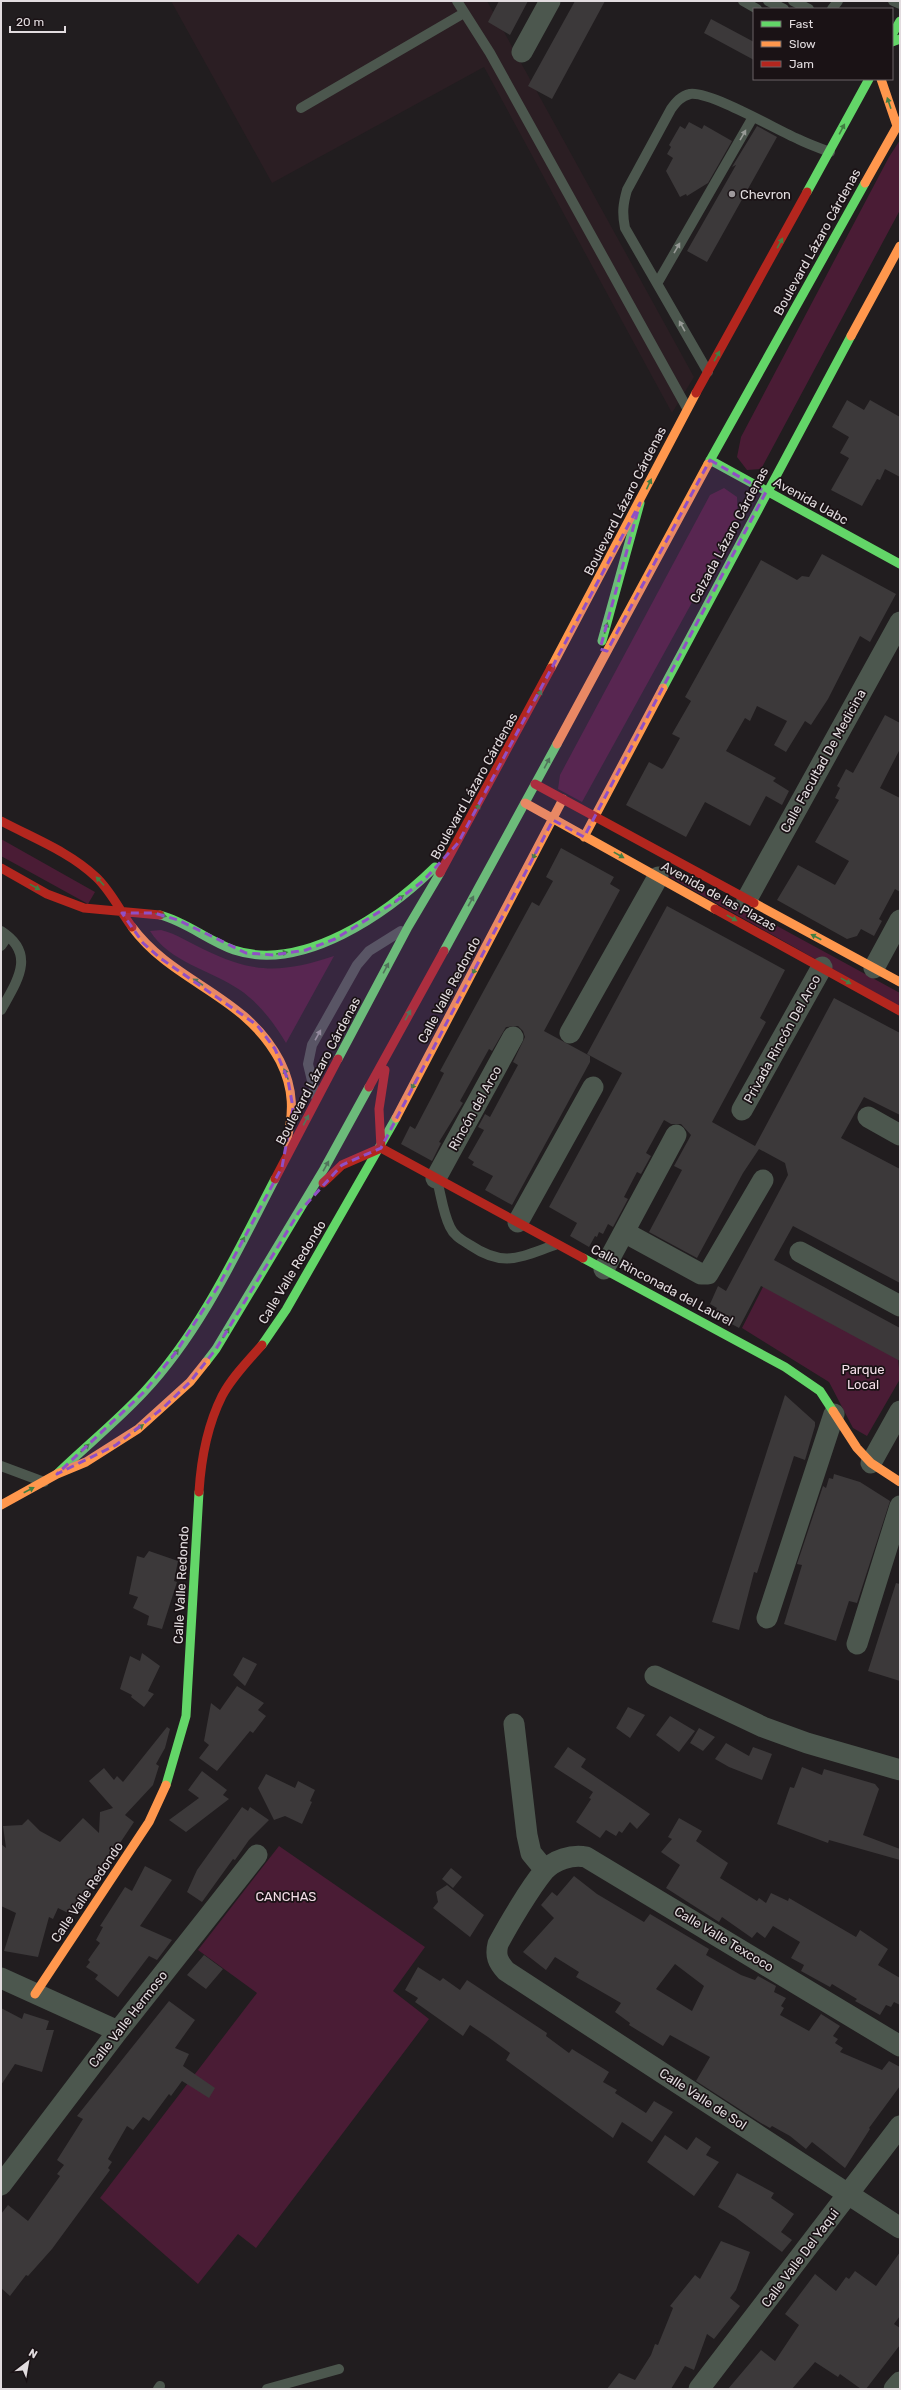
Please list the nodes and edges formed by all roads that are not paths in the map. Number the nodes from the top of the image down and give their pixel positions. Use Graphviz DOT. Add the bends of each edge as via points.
graph roads {
  1 [pos="457,1"];
  2 [pos="550,1"];
  3 [pos="743,1"];
  4 [pos="768,1"];
  5 [pos="793,1"];
  6 [pos="894,1"];
  7 [pos="900,4"];
  8 [pos="755,8"];
  9 [pos="782,8"];
  10 [pos="807,8"];
  11 [pos="464,13"];
  12 [pos="900,21"];
  13 [pos="893,33"];
  14 [pos="522,52"];
  15 [pos="868,80"];
  16 [pos="881,80"];
  17 [pos="301,108"];
  18 [pos="753,117"];
  19 [pos="899,124"];
  20 [pos="830,152"];
  21 [pos="900,246"];
  22 [pos="658,282"];
  23 [pos="708,372"];
  24 [pos="687,408"];
  25 [pos="710,460"];
  26 [pos="766,492"];
  27 [pos="640,503"];
  28 [pos="900,564"];
  29 [pos="900,622"];
  30 [pos="592,679"];
  31 [pos="536,784"];
  32 [pos="564,800"];
  33 [pos="525,803"];
  34 [pos="595,816"];
  35 [pos="1,820"];
  36 [pos="553,820"];
  37 [pos="584,837"];
  38 [pos="458,843"];
  39 [pos="1,868"];
  40 [pos="658,877"];
  41 [pos="747,899"];
  42 [pos="122,913"];
  43 [pos="900,920"];
  44 [pos="408,927"];
  45 [pos="5,933"];
  46 [pos="1,946"];
  47 [pos="822,968"];
  48 [pos="874,968"];
  49 [pos="900,982"];
  50 [pos="1,1010"];
  51 [pos="900,1010"];
  52 [pos="570,1033"];
  53 [pos="513,1037"];
  54 [pos="394,1040"];
  55 [pos="593,1087"];
  56 [pos="317,1099"];
  57 [pos="742,1110"];
  58 [pos="868,1117"];
  59 [pos="676,1135"];
  60 [pos="900,1135"];
  61 [pos="381,1148"];
  62 [pos="282,1167"];
  63 [pos="436,1178"];
  64 [pos="763,1180"];
  65 [pos="299,1212"];
  66 [pos="518,1222"];
  67 [pos="624,1232"];
  68 [pos="558,1244"];
  69 [pos="800,1252"];
  70 [pos="604,1268"];
  71 [pos="900,1306"];
  72 [pos="900,1412"];
  73 [pos="834,1414"];
  74 [pos="871,1463"];
  75 [pos="1,1466"];
  76 [pos="57,1474"];
  77 [pos="46,1482"];
  78 [pos="900,1482"];
  79 [pos="1,1505"];
  80 [pos="900,1506"];
  81 [pos="767,1618"];
  82 [pos="857,1644"];
  83 [pos="655,1676"];
  84 [pos="514,1724"];
  85 [pos="900,1770"];
  86 [pos="257,1855"];
  87 [pos="545,1870"];
  88 [pos="1,1978"];
  89 [pos="35,1994"];
  90 [pos="118,2031"];
  91 [pos="900,2046"];
  92 [pos="900,2126"];
  93 [pos="1,2185"];
  94 [pos="849,2194"];
  95 [pos="900,2228"];
  96 [pos="339,2369"];
  97 [pos="900,2382"];
  98 [pos="267,2389"];
  99 [pos="700,2389"];
  100 [pos="894,2389"];
  1 -- 11 [label="lane"];
  2 -- 14 [label="street"];
  3 -- 8 [label="lane"];
  4 -- 9 [label="lane"];
  5 -- 10 [label="lane"];
  6 -- 7 [label="lane"];
  11 -- 17 [label="lane"];
  11 -- 24 [label="lane" via="490,53"];
  12 -- 13 [label="main road"];
  20 -- 15 [label="main road, Boulevard Lázaro Cárdenas, one-way"];
  19 -- 16 [label="main road, one-way"];
  18 -- 20 [label="lane"];
  22 -- 18 [label="lane, one-way"];
  18 -- 22 [label="lane" via="710,98 691,94 679,99 671,109 622,204 625,228"];
  19 -- 25 [label="main road, Boulevard Lázaro Cárdenas"];
  23 -- 20 [label="main road, Boulevard Lázaro Cárdenas, one-way"];
  21 -- 26 [label="main road, Calzada Lázaro Cárdenas"];
  23 -- 22 [label="lane, one-way"];
  23 -- 24 [label="main road, Boulevard Lázaro Cárdenas"];
  27 -- 24 [label="main road, Boulevard Lázaro Cárdenas, one-way"];
  25 -- 26 [label="main road, Avenida Uabc"];
  25 -- 30 [label="main road, Boulevard Lázaro Cárdenas"];
  26 -- 28 [label="main road, Avenida Uabc"];
  26 -- 34 [label="main road, Calzada Lázaro Cárdenas"];
  30 -- 27 [label="main road, one-way"];
  38 -- 27 [label="main road, Boulevard Lázaro Cárdenas, one-way"];
  29 -- 41 [label="street, Calle Facultad De Medicina"];
  31 -- 30 [label="main road, Boulevard Lázaro Cárdenas, one-way"];
  31 -- 32 [label="main road, Avenida de las Plazas"];
  31 -- 33 [label="main road, Boulevard Lázaro Cárdenas"];
  32 -- 34 [label="main road, Avenida de las Plazas"];
  32 -- 36 [label="main road, Calle Valle Redondo"];
  33 -- 36 [label="main road, Avenida de las Plazas"];
  54 -- 33 [label="main road, Boulevard Lázaro Cárdenas, one-way"];
  34 -- 37 [label="main road, Calzada Lázaro Cárdenas"];
  34 -- 41 [label="main road, Avenida de las Plazas"];
  42 -- 35 [label="main road, one-way" via="109,891 96,877 75,862"];
  36 -- 37 [label="main road, Avenida de las Plazas"];
  36 -- 61 [label="main road, Calle Valle Redondo, one-way"];
  37 -- 40 [label="main road, Avenida de las Plazas, one-way"];
  42 -- 38 [label="main road, one-way" via="154,913 178,920 222,944 246,953 274,955 306,950 335,938 392,904 423,881"];
  38 -- 44 [label="main road, Boulevard Lázaro Cárdenas"];
  39 -- 42 [label="main road, one-way" via="77,907"];
  40 -- 47 [label="main road, Avenida de las Plazas, one-way"];
  40 -- 52 [label="street"];
  48 -- 41 [label="main road, Avenida de las Plazas, one-way"];
  62 -- 42 [label="main road, one-way" via="293,1108 288,1080 275,1049 257,1025 235,1006 160,958 144,943"];
  43 -- 48 [label="street"];
  56 -- 44 [label="main road, Boulevard Lázaro Cárdenas, one-way"];
  56 -- 44 [label="lane, one-way" via="308,1064 312,1045 357,965 369,951"];
  45 -- 46 [label="lane"];
  45 -- 50 [label="lane" via="18,944 22,956 15,984"];
  47 -- 51 [label="main road, Avenida de las Plazas, one-way"];
  47 -- 57 [label="street, Privada Rincón Del Arco"];
  48 -- 49 [label="main road, Avenida de las Plazas"];
  53 -- 63 [label="street, Rincón del Arco"];
  54 -- 61 [label="main road" via="380,1087 378,1123"];
  65 -- 54 [label="main road, Boulevard Lázaro Cárdenas, one-way"];
  55 -- 66 [label="street"];
  62 -- 56 [label="main road, Boulevard Lázaro Cárdenas, one-way"];
  58 -- 60 [label="street"];
  59 -- 67 [label="street"];
  61 -- 63 [label="main road, Calle Rinconada del Laurel"];
  61 -- 65 [label="main road" via="342,1165"];
  61 -- 89 [label="main road, Calle Valle Redondo" via="286,1310 269,1336 234,1378 222,1398 207,1438 201,1465 186,1716 175,1759 160,1802 149,1822"];
  76 -- 62 [label="main road, Boulevard Lázaro Cárdenas, one-way" via="144,1392 176,1352 219,1285"];
  63 -- 66 [label="main road, Calle Rinconada del Laurel"];
  63 -- 68 [label="lane" via="449,1227 454,1235 484,1255 516,1258"];
  64 -- 67 [label="street" via="708,1274 701,1274"];
  76 -- 65 [label="main road, Boulevard Lázaro Cárdenas, one-way" via="86,1462 116,1445 163,1408 190,1382 216,1349"];
  66 -- 68 [label="main road, Calle Rinconada del Laurel"];
  67 -- 70 [label="street"];
  68 -- 70 [label="main road, Calle Rinconada del Laurel"];
  69 -- 71 [label="street"];
  70 -- 73 [label="main road, Calle Rinconada del Laurel" via="785,1367 820,1391"];
  72 -- 74 [label="street"];
  73 -- 74 [label="main road, Calle Rinconada del Laurel" via="857,1448"];
  73 -- 81 [label="street"];
  74 -- 78 [label="main road, Calle Rinconada del Laurel"];
  75 -- 77 [label="lane"];
  76 -- 77 [label="main road, Boulevard Lázaro Cárdenas"];
  79 -- 77 [label="main road, Boulevard Lázaro Cárdenas, one-way"];
  80 -- 82 [label="street"];
  83 -- 85 [label="street" via="763,1727"];
  84 -- 87 [label="street" via="526,1836 531,1853"];
  86 -- 90 [label="street, Calle Valle Hermoso"];
  87 -- 91 [label="street, Calle Valle Texcoco" via="575,1855 602,1865"];
  87 -- 94 [label="street, Calle Valle de Sol" via="498,1944 496,1954 506,1971"];
  88 -- 89 [label="street"];
  89 -- 90 [label="street"];
  90 -- 93 [label="street, Calle Valle Hermoso"];
  92 -- 94 [label="street, Calle Valle Del Yaqui"];
  94 -- 95 [label="street, Calle Valle de Sol"];
  94 -- 99 [label="street, Calle Valle Del Yaqui"];
  96 -- 98 [label="lane"];
  97 -- 100 [label="street"];
}
